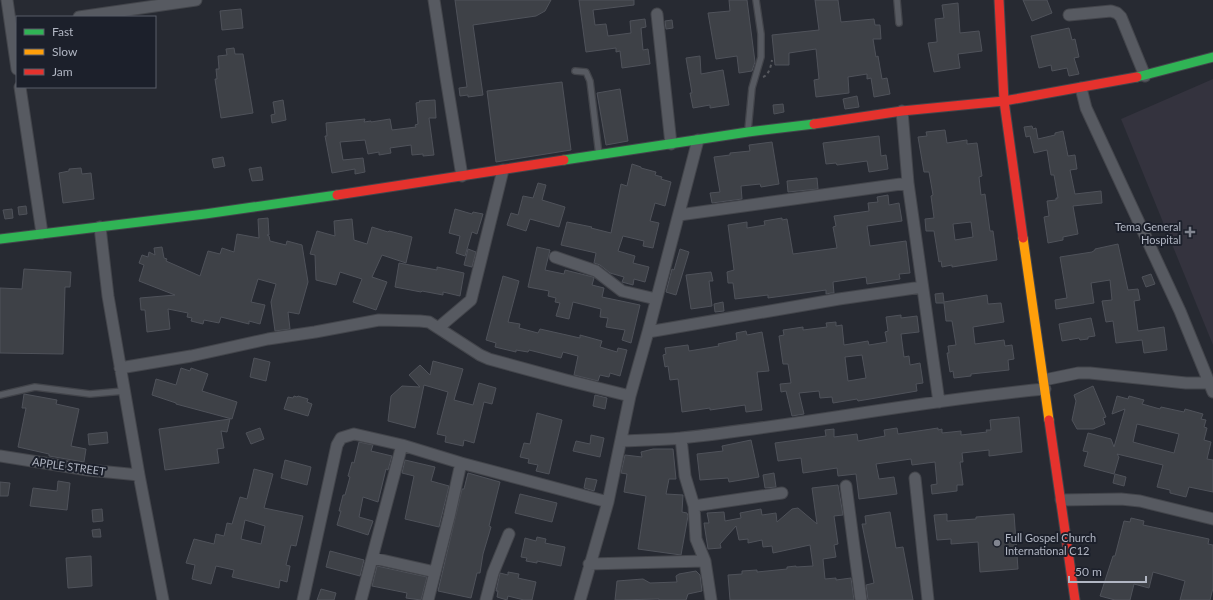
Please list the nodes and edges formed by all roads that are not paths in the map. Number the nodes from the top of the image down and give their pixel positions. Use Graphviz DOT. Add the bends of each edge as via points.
graph roads {
  1 [pos="7,0"];
  2 [pos="196,0"];
  3 [pos="434,0"];
  4 [pos="756,0"];
  5 [pos="897,0"];
  6 [pos="999,0"];
  7 [pos="657,14"];
  8 [pos="1069,15"];
  9 [pos="86,16"];
  10 [pos="899,23"];
  11 [pos="9,28"];
  12 [pos="1213,57"];
  13 [pos="16,64"];
  14 [pos="575,71"];
  15 [pos="1145,76"];
  16 [pos="20,88"];
  17 [pos="1081,88"];
  18 [pos="1004,101"];
  19 [pos="902,112"];
  20 [pos="748,132"];
  21 [pos="698,140"];
  22 [pos="671,144"];
  23 [pos="599,155"];
  24 [pos="503,170"];
  25 [pos="462,176"];
  26 [pos="908,182"];
  27 [pos="679,215"];
  28 [pos="100,227"];
  29 [pos="42,233"];
  30 [pos="0,239"];
  31 [pos="555,257"];
  32 [pos="922,287"];
  33 [pos="656,299"];
  34 [pos="438,328"];
  35 [pos="648,332"];
  36 [pos="120,368"];
  37 [pos="1044,385"];
  38 [pos="1211,387"];
  39 [pos="124,391"];
  40 [pos="0,394"];
  41 [pos="630,396"];
  42 [pos="939,402"];
  43 [pos="681,438"];
  44 [pos="620,442"];
  45 [pos="402,445"];
  46 [pos="0,456"];
  47 [pos="461,463"];
  48 [pos="139,475"];
  49 [pos="915,478"];
  50 [pos="846,486"];
  51 [pos="782,493"];
  52 [pos="1061,500"];
  53 [pos="608,502"];
  54 [pos="694,506"];
  55 [pos="1213,518"];
  56 [pos="509,534"];
  57 [pos="373,558"];
  58 [pos="705,561"];
  59 [pos="589,564"];
  60 [pos="435,572"];
  61 [pos="163,600"];
  62 [pos="303,600"];
  63 [pos="361,600"];
  64 [pos="428,600"];
  65 [pos="486,600"];
  66 [pos="580,600"];
  67 [pos="711,600"];
  68 [pos="861,600"];
  69 [pos="928,600"];
  70 [pos="1075,600"];
  1 -- 11 [label="street"];
  2 -- 9 [label="street"];
  3 -- 25 [label="street"];
  4 -- 20 [label="lane" via="761,34 761,57 752,88"];
  5 -- 10 [label="lane"];
  6 -- 18 [label="street"];
  7 -- 22 [label="street"];
  8 -- 15 [label="street" via="1111,11 1117,13"];
  11 -- 13 [label="street"];
  12 -- 15 [label="street"];
  14 -- 23 [label="lane" via="586,72 590,81"];
  15 -- 17 [label="street"];
  16 -- 29 [label="street"];
  17 -- 18 [label="street"];
  17 -- 38 [label="street" via="1086,108 1180,311"];
  18 -- 19 [label="street"];
  18 -- 37 [label="street"];
  19 -- 20 [label="street"];
  19 -- 26 [label="street"];
  20 -- 21 [label="street"];
  21 -- 22 [label="street"];
  21 -- 27 [label="street"];
  22 -- 23 [label="street"];
  23 -- 24 [label="street"];
  24 -- 25 [label="street"];
  24 -- 34 [label="street" via="471,300"];
  25 -- 28 [label="street"];
  26 -- 27 [label="street"];
  26 -- 32 [label="street"];
  27 -- 33 [label="street"];
  28 -- 29 [label="street"];
  28 -- 36 [label="street"];
  29 -- 30 [label="street"];
  31 -- 33 [label="street" via="596,271 622,291"];
  32 -- 35 [label="street"];
  32 -- 42 [label="street"];
  33 -- 35 [label="street"];
  34 -- 36 [label="street" via="429,322 379,320"];
  34 -- 41 [label="street" via="489,359"];
  35 -- 41 [label="street"];
  36 -- 39 [label="street"];
  37 -- 38 [label="street" via="1078,373 1090,373"];
  37 -- 42 [label="street"];
  37 -- 52 [label="street"];
  39 -- 40 [label="lane" via="90,394 35,388"];
  39 -- 48 [label="street"];
  41 -- 44 [label="street"];
  42 -- 43 [label="street"];
  43 -- 44 [label="street"];
  43 -- 54 [label="street" via="685,476"];
  44 -- 53 [label="street"];
  45 -- 47 [label="street"];
  45 -- 57 [label="street"];
  45 -- 62 [label="street" via="354,434 341,438 337,445"];
  46 -- 48 [label="street, APPLE STREET"];
  47 -- 53 [label="street"];
  47 -- 60 [label="street"];
  48 -- 61 [label="street"];
  49 -- 69 [label="street"];
  50 -- 68 [label="street"];
  51 -- 54 [label="street"];
  52 -- 55 [label="street" via="1140,501"];
  52 -- 70 [label="street"];
  53 -- 59 [label="street"];
  54 -- 58 [label="street" via="696,539"];
  56 -- 65 [label="street" via="493,573"];
  57 -- 60 [label="street"];
  57 -- 63 [label="street"];
  58 -- 59 [label="street"];
  58 -- 67 [label="street"];
  59 -- 66 [label="street"];
  60 -- 64 [label="street"];
}
